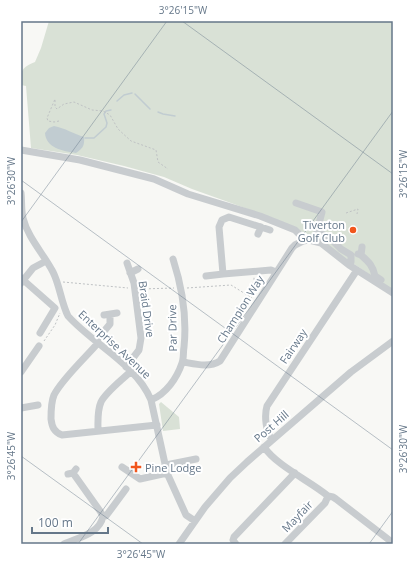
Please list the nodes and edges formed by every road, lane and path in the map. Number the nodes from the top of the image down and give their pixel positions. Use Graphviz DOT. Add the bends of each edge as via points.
graph roads {
  1 [pos="59,121"];
  2 [pos="21,150"];
  3 [pos="168,169"];
  4 [pos="21,193"];
  5 [pos="296,203"];
  6 [pos="346,213"];
  7 [pos="357,214"];
  8 [pos="261,227"];
  9 [pos="270,230"];
  10 [pos="258,234"];
  11 [pos="322,240"];
  12 [pos="303,241"];
  13 [pos="362,247"];
  14 [pos="173,258"];
  15 [pos="46,261"];
  16 [pos="127,263"];
  17 [pos="138,269"];
  18 [pos="357,270"];
  19 [pos="254,271"];
  20 [pos="276,272"];
  21 [pos="130,273"];
  22 [pos="223,274"];
  23 [pos="206,276"];
  24 [pos="22,280"];
  25 [pos="57,282"];
  26 [pos="181,288"];
  27 [pos="393,288"];
  28 [pos="135,289"];
  29 [pos="393,293"];
  30 [pos="246,294"];
  31 [pos="258,301"];
  32 [pos="61,311"];
  33 [pos="110,314"];
  34 [pos="40,333"];
  35 [pos="393,341"];
  36 [pos="97,342"];
  37 [pos="39,346"];
  38 [pos="183,362"];
  39 [pos="128,369"];
  40 [pos="21,372"];
  41 [pos="151,400"];
  42 [pos="38,405"];
  43 [pos="21,408"];
  44 [pos="157,425"];
  45 [pos="98,431"];
  46 [pos="272,440"];
  47 [pos="264,447"];
  48 [pos="196,459"];
  49 [pos="166,465"];
  50 [pos="122,467"];
  51 [pos="72,472"];
  52 [pos="167,473"];
  53 [pos="295,473"];
  54 [pos="126,489"];
  55 [pos="328,496"];
  56 [pos="103,516"];
  57 [pos="195,521"];
  58 [pos="393,543"];
  59 [pos="64,544"];
  60 [pos="179,544"];
  61 [pos="236,544"];
  62 [pos="285,544"];
  1 -- 3 [label="path" via="48,121 47,118 55,99 57,108 74,102 110,115 131,141 156,150 158,162"];
  2 -- 12 [label="street" via="80,160 154,179 188,194 260,216 295,230"];
  4 -- 15 [label="street" via="25,226"];
  5 -- 11 [label="street" via="322,212 317,231"];
  6 -- 7 [label="path" via="358,209"];
  8 -- 9 [label="street"];
  8 -- 10 [label="street"];
  8 -- 22 [label="street" via="229,217 222,220 219,227"];
  11 -- 12 [label="street"];
  11 -- 18 [label="street"];
  12 -- 20 [label="street, Champion Way" via="293,246"];
  13 -- 27 [label="street" via="359,255 371,263 375,276"];
  14 -- 26 [label="street, Par Drive" via="180,267"];
  15 -- 24 [label="street" via="33,268"];
  15 -- 25 [label="street"];
  16 -- 21 [label="street, Braid Drive"];
  17 -- 21 [label="street, Braid Drive"];
  18 -- 29 [label="street"];
  18 -- 46 [label="street, Fairway" via="267,406 266,424"];
  19 -- 20 [label="street"];
  19 -- 22 [label="street"];
  19 -- 30 [label="path" via="254,281"];
  20 -- 31 [label="street, Champion Way"];
  21 -- 28 [label="street, Braid Drive"];
  22 -- 23 [label="street"];
  24 -- 34 [label="street" via="55,308"];
  25 -- 28 [label="path"];
  25 -- 36 [label="street, Enterprise Avenue" via="68,316"];
  26 -- 28 [label="path"];
  26 -- 30 [label="path" via="231,285"];
  26 -- 38 [label="street, Par Drive" via="185,335"];
  28 -- 39 [label="street, Braid Drive" via="140,350"];
  30 -- 31 [label="path"];
  31 -- 38 [label="street, Champion Way" via="220,361 202,365"];
  32 -- 37 [label="path" via="55,325"];
  33 -- 36 [label="street" via="110,324"];
  35 -- 46 [label="street, Post Hill" via="351,372"];
  36 -- 39 [label="street, Enterprise Avenue"];
  36 -- 45 [label="street" via="54,395 51,409 52,426 62,435"];
  37 -- 40 [label="street"];
  38 -- 41 [label="street, Par Drive" via="163,393"];
  39 -- 41 [label="street, Enterprise Avenue" via="142,383"];
  39 -- 45 [label="street, Braid Drive" via="101,402"];
  41 -- 44 [label="street, Enterprise Avenue"];
  42 -- 43 [label="street"];
  44 -- 45 [label="street"];
  44 -- 49 [label="street, Enterprise Avenue"];
  46 -- 47 [label="street, Post Hill"];
  47 -- 53 [label="street, Mayfair"];
  47 -- 57 [label="street, Post Hill" via="230,478"];
  48 -- 49 [label="street"];
  49 -- 52 [label="street, Enterprise Avenue"];
  50 -- 52 [label="street" via="140,479"];
  51 -- 56 [label="street"];
  52 -- 57 [label="street, Enterprise Avenue" via="186,515"];
  53 -- 55 [label="street, Mayfair"];
  53 -- 61 [label="street" via="234,537"];
  54 -- 56 [label="street" via="122,499 106,516"];
  55 -- 58 [label="street" via="336,499"];
  55 -- 62 [label="street, Mayfair" via="325,503"];
  56 -- 59 [label="street" via="102,521 89,534"];
  57 -- 60 [label="street, Post Hill"];
}
